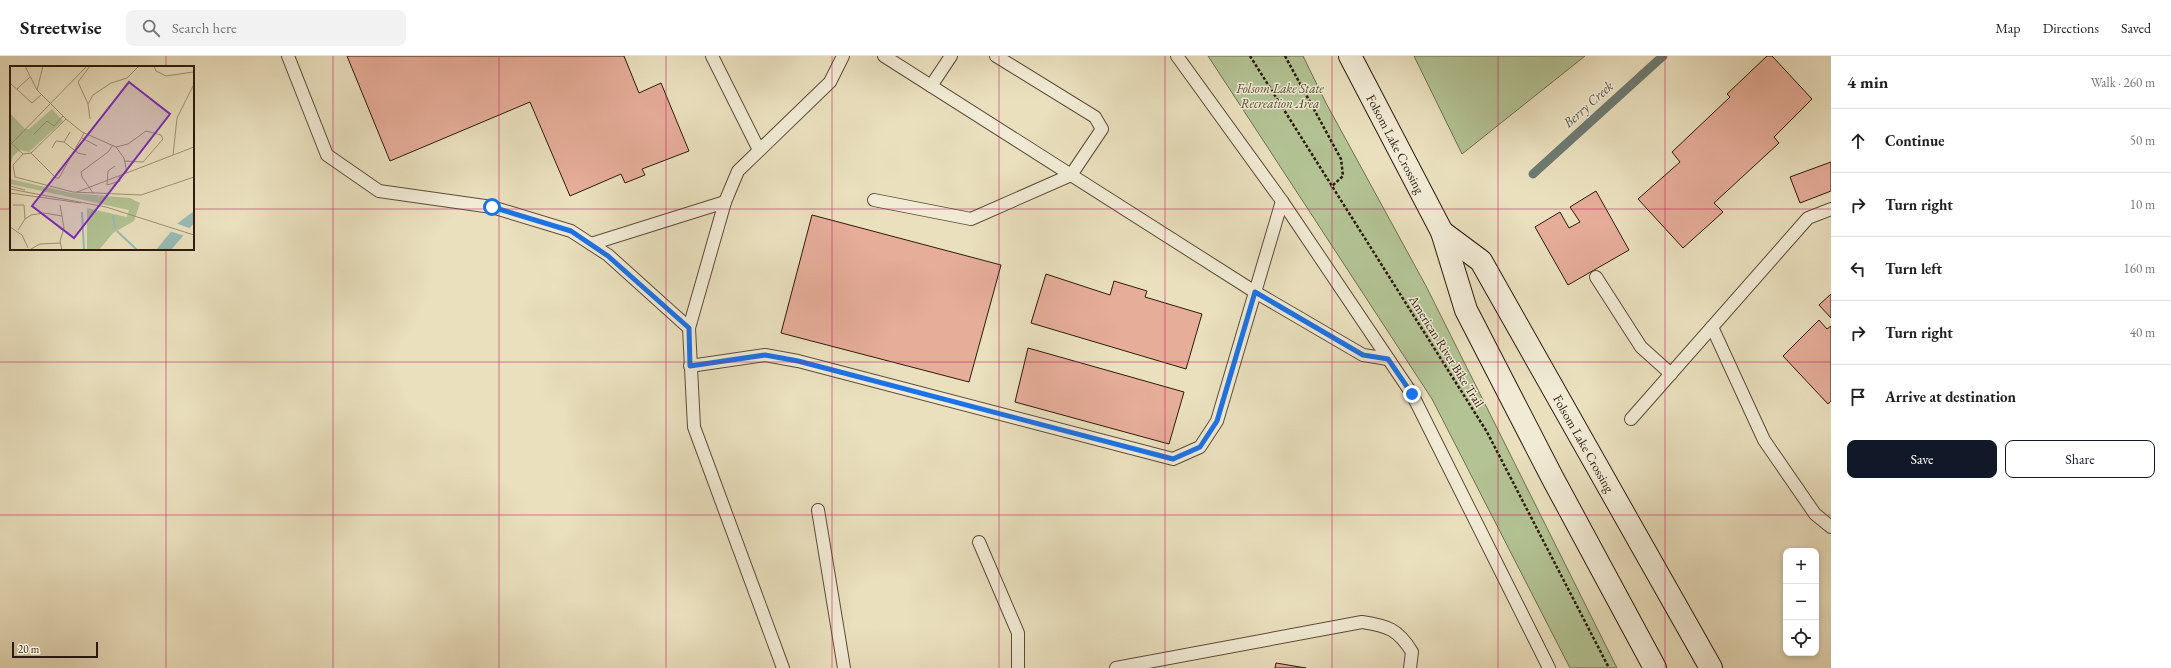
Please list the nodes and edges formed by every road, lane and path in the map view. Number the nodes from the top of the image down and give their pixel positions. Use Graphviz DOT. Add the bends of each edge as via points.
graph roads {
  1 [pos="288,56"];
  2 [pos="712,56"];
  3 [pos="844,56"];
  4 [pos="884,56"];
  5 [pos="951,56"];
  6 [pos="996,56"];
  7 [pos="1177,56"];
  8 [pos="1250,56"];
  9 [pos="1285,56"];
  10 [pos="1350,56"];
  11 [pos="931,86"];
  12 [pos="758,150"];
  13 [pos="1071,175"];
  14 [pos="1331,186"];
  15 [pos="874,200"];
  16 [pos="1282,201"];
  17 [pos="724,202"];
  18 [pos="1831,209"];
  19 [pos="1442,232"];
  20 [pos="591,244"];
  21 [pos="1596,277"];
  22 [pos="1255,292"];
  23 [pos="1712,327"];
  24 [pos="689,328"];
  25 [pos="1388,359"];
  26 [pos="690,366"];
  27 [pos="1671,374"];
  28 [pos="1631,419"];
  29 [pos="818,510"];
  30 [pos="1831,527"];
  31 [pos="979,542"];
  32 [pos="783,668"];
  33 [pos="844,668"];
  34 [pos="1018,668"];
  35 [pos="1116,668"];
  36 [pos="1410,668"];
  37 [pos="1549,668"];
  38 [pos="1609,668"];
  39 [pos="1655,668"];
  40 [pos="1711,668"];
  1 -- 20 [label="lane" via="327,156 379,191 492,207 571,231"];
  2 -- 12 [label="lane"];
  3 -- 12 [label="lane" via="830,82"];
  4 -- 11 [label="lane"];
  5 -- 11 [label="lane"];
  6 -- 13 [label="lane" via="1095,117 1100,123 1102,129"];
  7 -- 16 [label="lane"];
  8 -- 14 [label="path, American River Bike Trail"];
  9 -- 14 [label="path" via="1341,159 1343,176"];
  10 -- 19 [label="main road, Folsom Lake Crossing"];
  11 -- 13 [label="lane"];
  12 -- 17 [label="lane" via="738,171"];
  13 -- 15 [label="lane" via="971,219"];
  13 -- 22 [label="lane"];
  14 -- 38 [label="path, American River Bike Trail" via="1487,432"];
  16 -- 22 [label="lane"];
  16 -- 25 [label="lane"];
  17 -- 20 [label="lane"];
  17 -- 24 [label="lane"];
  18 -- 23 [label="lane" via="1808,218"];
  19 -- 39 [label="main road, Folsom Lake Crossing" via="1466,310"];
  19 -- 40 [label="main road, Folsom Lake Crossing" via="1481,261"];
  20 -- 24 [label="lane"];
  21 -- 27 [label="lane" via="1641,347"];
  22 -- 25 [label="lane" via="1363,355"];
  22 -- 26 [label="lane" via="1217,421 1200,447 1173,459 798,361 765,355"];
  23 -- 27 [label="lane"];
  23 -- 30 [label="lane" via="1764,440 1815,514"];
  24 -- 26 [label="lane"];
  25 -- 37 [label="lane" via="1412,394"];
  26 -- 32 [label="lane" via="694,427"];
  27 -- 28 [label="lane"];
  29 -- 33 [label="lane"];
  31 -- 34 [label="lane" via="1018,633"];
  35 -- 36 [label="lane" via="1362,622 1385,625 1405,639 1412,652"];
}
